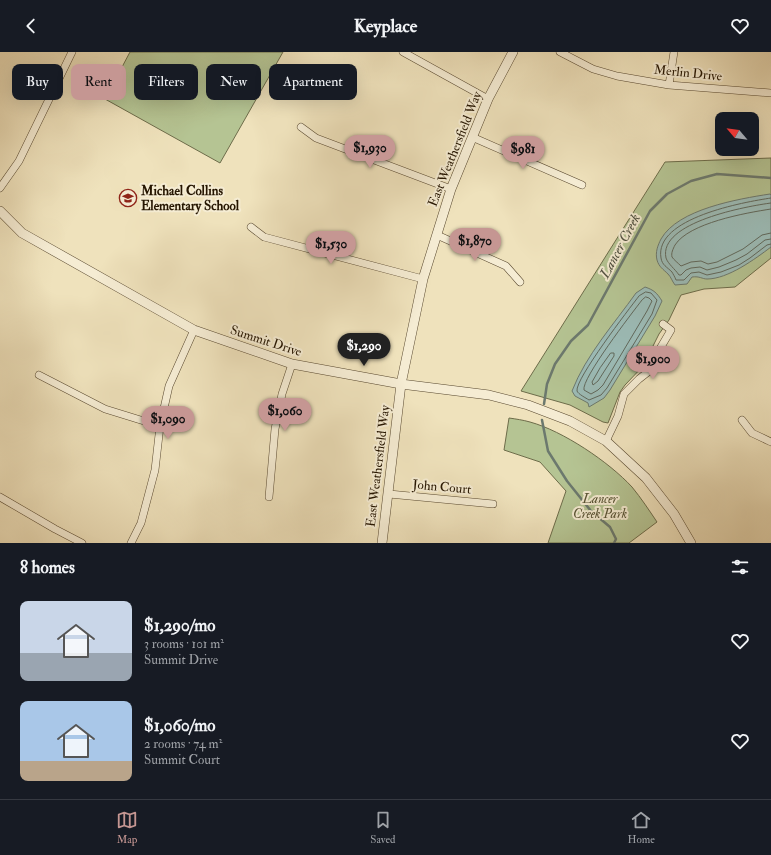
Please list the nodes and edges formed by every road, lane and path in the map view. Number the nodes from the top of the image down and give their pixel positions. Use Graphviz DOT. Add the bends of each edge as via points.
graph roads {
  1 [pos="72,52"];
  2 [pos="403,52"];
  3 [pos="513,52"];
  4 [pos="560,52"];
  5 [pos="674,52"];
  6 [pos="669,85"];
  7 [pos="771,93"];
  8 [pos="488,99"];
  9 [pos="301,127"];
  10 [pos="472,137"];
  11 [pos="582,185"];
  12 [pos="0,188"];
  13 [pos="451,189"];
  14 [pos="0,211"];
  15 [pos="251,228"];
  16 [pos="437,235"];
  17 [pos="423,279"];
  18 [pos="520,282"];
  19 [pos="662,324"];
  20 [pos="194,330"];
  21 [pos="292,364"];
  22 [pos="39,375"];
  23 [pos="401,384"];
  24 [pos="742,420"];
  25 [pos="160,426"];
  26 [pos="606,441"];
  27 [pos="771,442"];
  28 [pos="389,494"];
  29 [pos="0,497"];
  30 [pos="269,497"];
  31 [pos="492,504"];
  32 [pos="82,543"];
  33 [pos="131,543"];
  34 [pos="382,543"];
  35 [pos="691,543"];
  1 -- 12 [label="street" via="19,161"];
  2 -- 8 [label="street"];
  3 -- 8 [label="street, East Weathersfield Way"];
  4 -- 6 [label="street, Merlin Drive" via="593,69"];
  5 -- 6 [label="street"];
  6 -- 7 [label="street, Merlin Drive"];
  8 -- 10 [label="street, East Weathersfield Way"];
  9 -- 13 [label="street" via="316,138"];
  10 -- 11 [label="street"];
  10 -- 13 [label="street, East Weathersfield Way"];
  13 -- 16 [label="street, East Weathersfield Way"];
  14 -- 20 [label="street, Summit Drive" via="22,233"];
  15 -- 17 [label="street" via="264,238"];
  16 -- 17 [label="street, East Weathersfield Way"];
  16 -- 18 [label="street" via="506,266"];
  17 -- 23 [label="street, East Weathersfield Way"];
  19 -- 26 [label="street" via="671,330 658,352 653,368 624,394 618,416"];
  20 -- 21 [label="street, Summit Drive"];
  20 -- 25 [label="street" via="170,386"];
  21 -- 23 [label="street, Summit Drive"];
  21 -- 30 [label="street" via="282,394 275,429"];
  22 -- 25 [label="street" via="105,409"];
  23 -- 26 [label="street, Summit Drive" via="489,395 528,404 570,421"];
  23 -- 28 [label="street, East Weathersfield Way"];
  24 -- 27 [label="street" via="752,433"];
  25 -- 33 [label="street" via="155,470 141,523"];
  26 -- 35 [label="street, Summit Drive" via="646,478 674,514"];
  28 -- 31 [label="street, John Court"];
  28 -- 34 [label="street, East Weathersfield Way"];
  29 -- 32 [label="street"];
}
